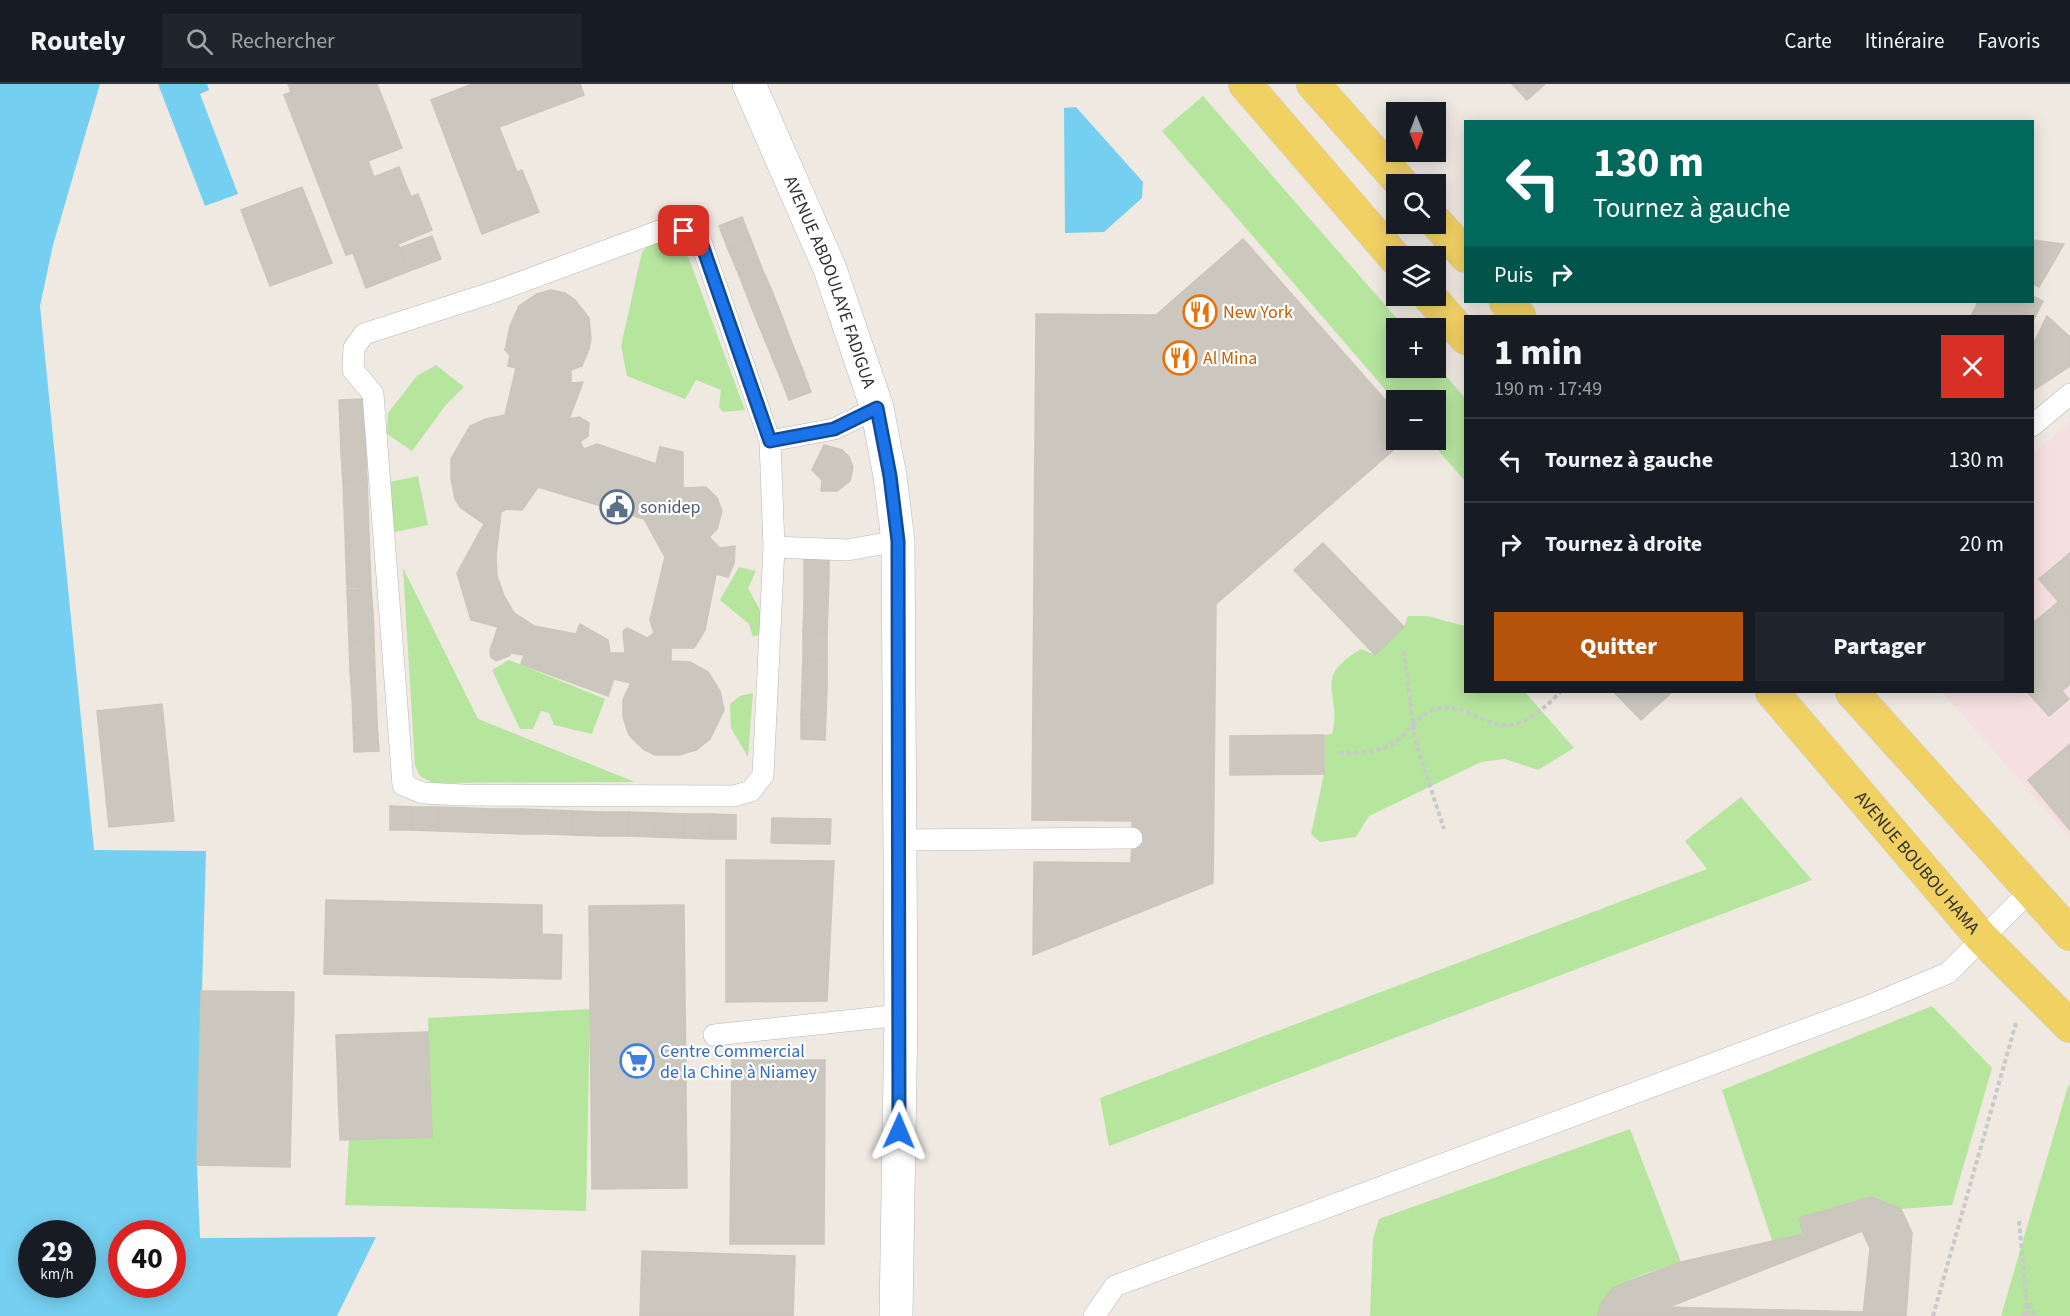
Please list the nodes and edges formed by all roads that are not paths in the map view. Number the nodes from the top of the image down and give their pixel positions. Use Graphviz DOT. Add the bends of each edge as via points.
graph roads {
  1 [pos="748,84"];
  2 [pos="1245,84"];
  3 [pos="1313,84"];
  4 [pos="1393,174"];
  5 [pos="1446,233"];
  6 [pos="1386,247"];
  7 [pos="1464,254"];
  8 [pos="1507,303"];
  9 [pos="1437,306"];
  10 [pos="1518,315"];
  11 [pos="1464,336"];
  12 [pos="2070,394"];
  13 [pos="877,408"];
  14 [pos="2034,424"];
  15 [pos="770,441"];
  16 [pos="898,541"];
  17 [pos="774,547"];
  18 [pos="1773,693"];
  19 [pos="1853,693"];
  20 [pos="1132,838"];
  21 [pos="899,840"];
  22 [pos="2031,890"];
  23 [pos="2070,934"];
  24 [pos="1981,938"];
  25 [pos="901,1015"];
  26 [pos="2070,1026"];
  27 [pos="714,1035"];
  28 [pos="896,1316"];
  29 [pos="1094,1316"];
  1 -- 13 [label="street, AVENUE ABDOULAYE FADIGUA" via="830,269"];
  2 -- 6 [label="main road"];
  3 -- 4 [label="main road"];
  5 -- 7 [label="main road"];
  8 -- 10 [label="main road"];
  9 -- 11 [label="main road"];
  12 -- 14 [label="lane"];
  13 -- 15 [label="lane" via="834,429"];
  13 -- 16 [label="street, AVENUE ABDOULAYE FADIGUA"];
  15 -- 17 [label="lane"];
  15 -- 17 [label="lane" via="701,242 669,227 494,292 364,334 354,348 353,370 373,394 403,785 423,793 513,796 734,796 751,790 763,775"];
  16 -- 17 [label="lane" via="847,550"];
  16 -- 21 [label="street, AVENUE ABDOULAYE FADIGUA"];
  18 -- 24 [label="main road, AVENUE BOUBOU HAMA"];
  19 -- 22 [label="main road"];
  20 -- 21 [label="lane"];
  21 -- 25 [label="street, AVENUE ABDOULAYE FADIGUA"];
  22 -- 23 [label="main road"];
  22 -- 24 [label="lane"];
  24 -- 26 [label="main road, AVENUE BOUBOU HAMA"];
  24 -- 29 [label="lane" via="1948,973 1871,1005 1115,1286"];
  25 -- 27 [label="lane"];
  25 -- 28 [label="street, AVENUE ABDOULAYE FADIGUA"];
}
